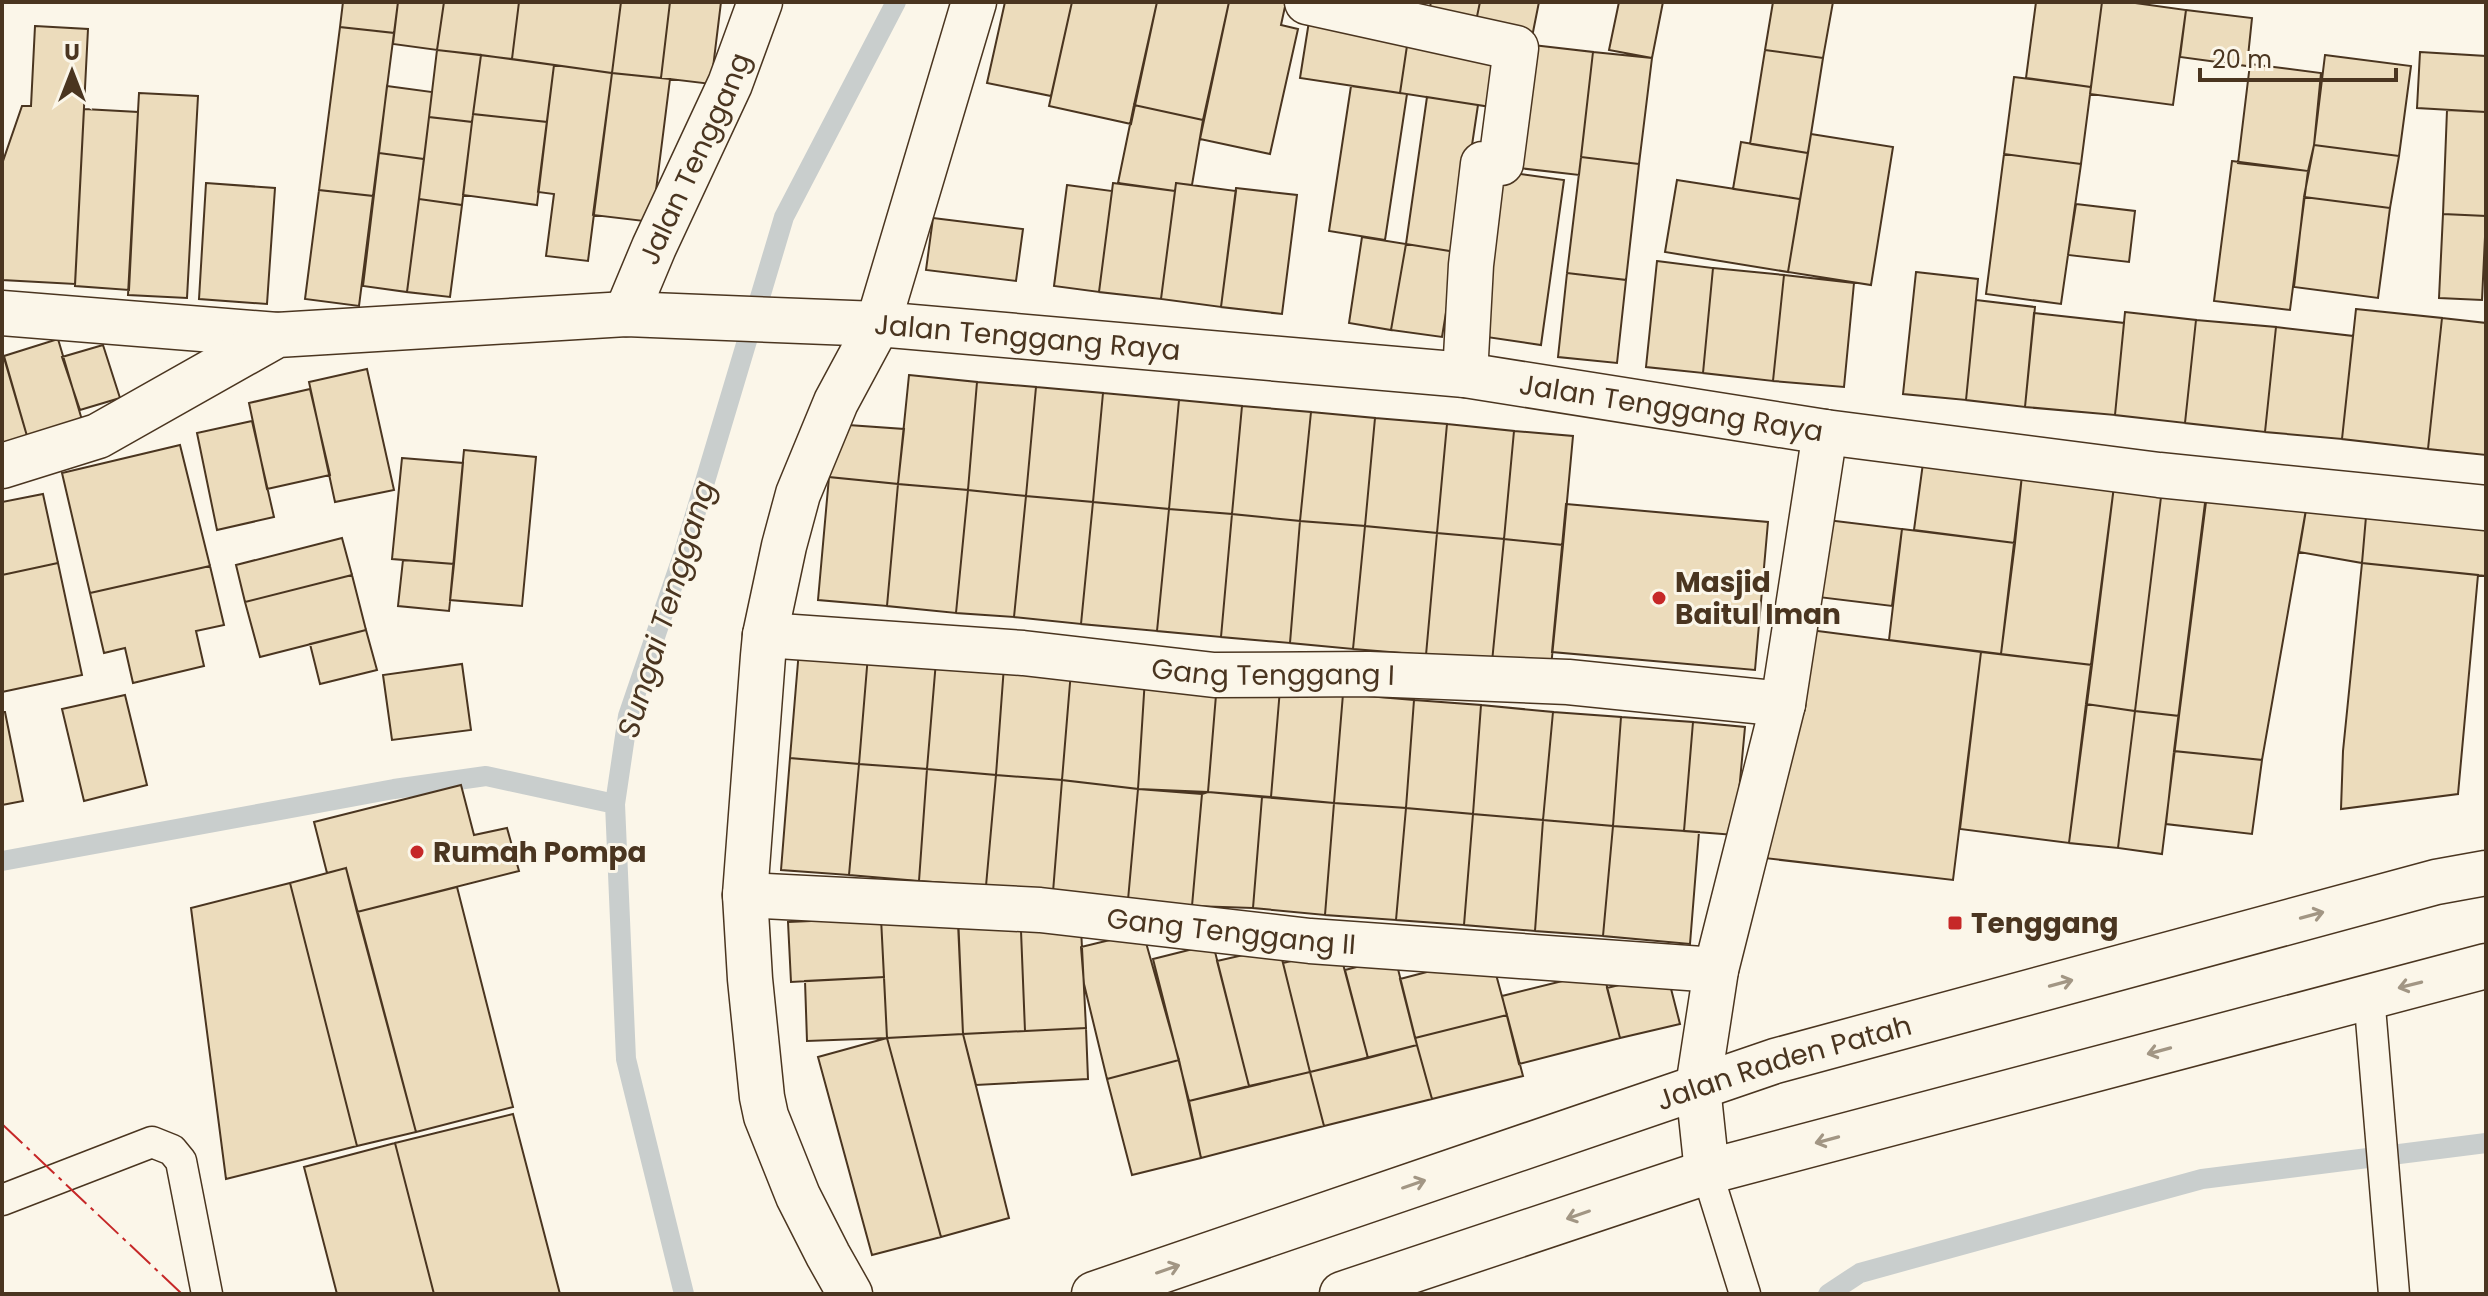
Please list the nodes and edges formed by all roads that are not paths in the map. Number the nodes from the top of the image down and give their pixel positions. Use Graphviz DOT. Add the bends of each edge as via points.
graph roads {
  1 [pos="760,2"];
  2 [pos="974,2"];
  3 [pos="1307,2"];
  4 [pos="2,313"];
  5 [pos="644,315"];
  6 [pos="867,324"];
  7 [pos="277,335"];
  8 [pos="1465,375"];
  9 [pos="1825,432"];
  10 [pos="2,466"];
  11 [pos="2486,508"];
  12 [pos="765,635"];
  13 [pos="1783,704"];
  14 [pos="2486,873"];
  15 [pos="745,895"];
  16 [pos="2486,966"];
  17 [pos="1716,970"];
  18 [pos="2369,995"];
  19 [pos="1698,1087"];
  20 [pos="1707,1172"];
  21 [pos="2,1200"];
  22 [pos="207,1294"];
  23 [pos="850,1294"];
  24 [pos="1094,1294"];
  25 [pos="1342,1294"];
  26 [pos="1745,1294"];
  27 [pos="2394,1294"];
  1 -- 5 [label="main road, Jalan Tenggang"];
  2 -- 6 [label="main road"];
  3 -- 8 [label="main road" via="1516,48 1501,163 1483,164"];
  4 -- 7 [label="main road"];
  5 -- 6 [label="main road, Jalan Tenggang Raya"];
  5 -- 7 [label="main road"];
  6 -- 8 [label="main road, Jalan Tenggang Raya"];
  6 -- 12 [label="main road" via="798,494"];
  7 -- 10 [label="main road" via="98,436"];
  8 -- 9 [label="main road, Jalan Tenggang Raya"];
  9 -- 11 [label="main road, Jalan Tenggang Raya" via="2159,475"];
  9 -- 13 [label="main road"];
  12 -- 13 [label="main road, Gang Tenggang I" via="1023,653 1214,675 1369,674 1553,682"];
  12 -- 15 [label="main road"];
  13 -- 17 [label="main road"];
  19 -- 14 [label="main road, Jalan Raden Patah, one-way" via="1986,1003"];
  15 -- 17 [label="main road, Gang Tenggang II" via="1040,910 1310,941"];
  15 -- 23 [label="main road" via="766,1116 798,1196"];
  16 -- 18 [label="main road, one-way"];
  17 -- 19 [label="main road"];
  18 -- 20 [label="main road, one-way"];
  18 -- 27 [label="lane"];
  19 -- 20 [label="main road"];
  24 -- 19 [label="main road, Jalan Raden Patah, one-way"];
  20 -- 25 [label="main road, one-way"];
  20 -- 26 [label="lane"];
  21 -- 22 [label="lane" via="152,1142 172,1150 181,1161"];
}
